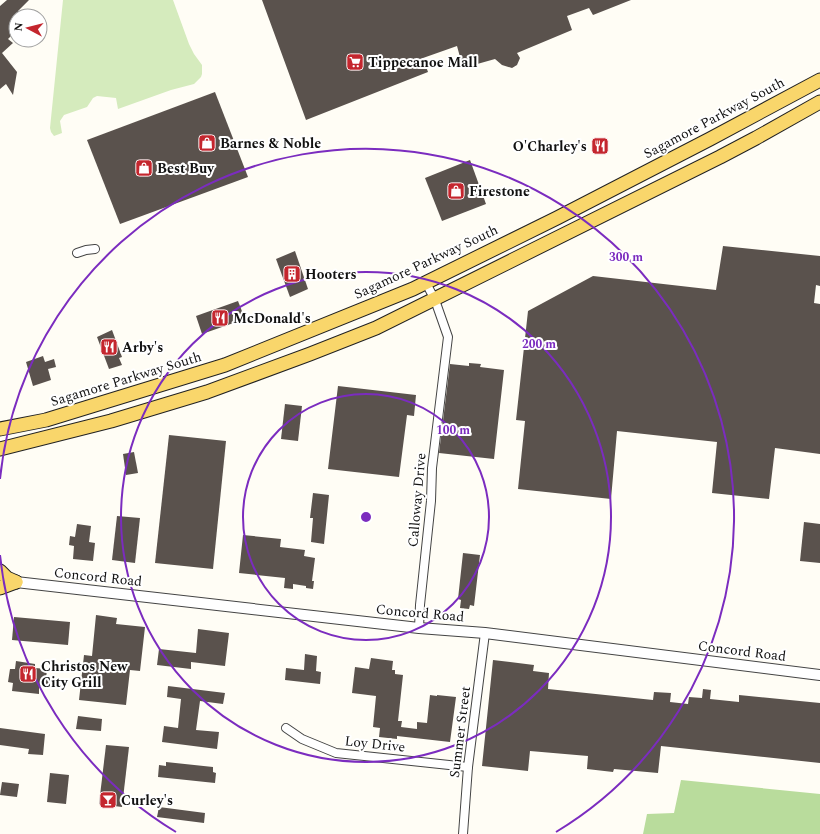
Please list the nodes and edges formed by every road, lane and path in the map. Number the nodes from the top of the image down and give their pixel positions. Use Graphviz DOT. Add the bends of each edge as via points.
graph roads {
  1 [pos="820,80"];
  2 [pos="820,102"];
  3 [pos="95,249"];
  4 [pos="77,253"];
  5 [pos="426,283"];
  6 [pos="435,300"];
  7 [pos="0,428"];
  8 [pos="3,449"];
  9 [pos="0,571"];
  10 [pos="16,582"];
  11 [pos="0,588"];
  12 [pos="419,628"];
  13 [pos="485,633"];
  14 [pos="820,675"];
  15 [pos="286,728"];
  16 [pos="468,766"];
  17 [pos="463,834"];
  1 -- 5 [label="main road, Sagamore Parkway South" via="710,139"];
  2 -- 6 [label="main road" via="720,157"];
  3 -- 4 [label="street"];
  5 -- 6 [label="street, Calloway Drive"];
  5 -- 7 [label="main road, Sagamore Parkway South" via="225,365 46,420"];
  6 -- 8 [label="main road" via="376,328 206,392 111,421"];
  6 -- 12 [label="street, Calloway Drive" via="448,336 432,468"];
  9 -- 10 [label="main road"];
  10 -- 11 [label="main road"];
  10 -- 12 [label="street, Concord Road"];
  12 -- 13 [label="street, Concord Road"];
  13 -- 14 [label="street, Concord Road"];
  13 -- 16 [label="street, Summer Street"];
  15 -- 16 [label="street, Loy Drive" via="302,740 336,753"];
  16 -- 17 [label="street, Summer Street"];
}
